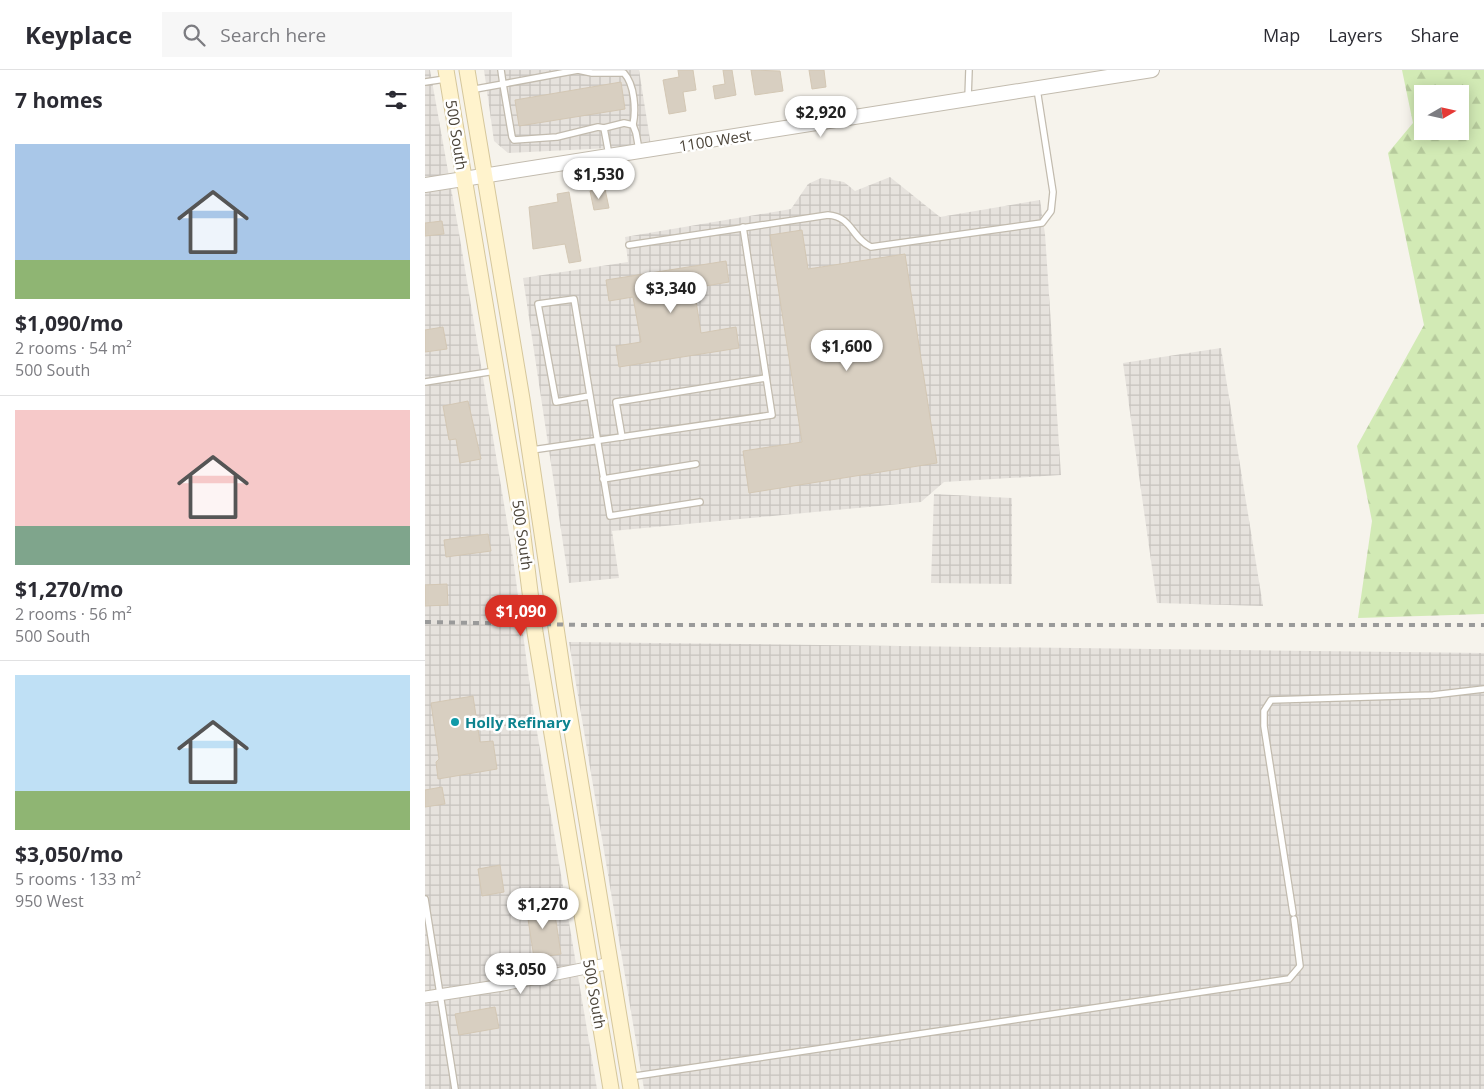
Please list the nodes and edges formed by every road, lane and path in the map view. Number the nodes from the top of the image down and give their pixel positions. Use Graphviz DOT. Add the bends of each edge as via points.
graph roads {
  1 [pos="467,70"];
  2 [pos="501,70"];
  3 [pos="578,70"];
  4 [pos="969,70"];
  5 [pos="1152,70"];
  6 [pos="1137,71"];
  7 [pos="447,74"];
  8 [pos="425,82"];
  9 [pos="503,84"];
  10 [pos="1037,89"];
  11 [pos="470,90"];
  12 [pos="969,100"];
  13 [pos="633,126"];
  14 [pos="604,128"];
  15 [pos="639,152"];
  16 [pos="610,157"];
  17 [pos="485,176"];
  18 [pos="464,179"];
  19 [pos="425,185"];
  20 [pos="743,227"];
  21 [pos="629,245"];
  22 [pos="496,371"];
  23 [pos="767,378"];
  24 [pos="425,382"];
  25 [pos="589,396"];
  26 [pos="622,437"];
  27 [pos="596,440"];
  28 [pos="530,450"];
  29 [pos="696,464"];
  30 [pos="603,479"];
  31 [pos="700,502"];
  32 [pos="1484,689"];
  33 [pos="425,899"];
  34 [pos="611,964"];
  35 [pos="590,968"];
  36 [pos="440,994"];
  37 [pos="425,997"];
  38 [pos="630,1083"];
  39 [pos="455,1089"];
  40 [pos="611,1089"];
  1 -- 11 [label="main road, 500 South"];
  2 -- 9 [label="lane"];
  3 -- 9 [label="lane"];
  3 -- 13 [label="lane" via="619,72 627,76 634,113"];
  4 -- 12 [label="lane"];
  5 -- 6 [label="street, 1100 West"];
  6 -- 10 [label="street, 1100 West"];
  7 -- 8 [label="lane"];
  7 -- 18 [label="main road, 500 South"];
  9 -- 11 [label="lane"];
  9 -- 14 [label="lane" via="514,140 557,137"];
  10 -- 12 [label="street, 1100 West"];
  10 -- 20 [label="lane" via="1053,192 1051,211 1042,223 871,247 863,243 839,216"];
  11 -- 17 [label="main road, 500 South"];
  12 -- 15 [label="street, 1100 West"];
  13 -- 14 [label="lane" via="624,124"];
  13 -- 15 [label="lane"];
  14 -- 16 [label="lane"];
  15 -- 16 [label="street, 1100 West"];
  16 -- 17 [label="street, 1100 West"];
  17 -- 18 [label="street, 1100 West"];
  17 -- 28 [label="main road, 500 South"];
  18 -- 19 [label="street, 1100 West"];
  18 -- 22 [label="main road, 500 South"];
  20 -- 21 [label="lane"];
  20 -- 23 [label="lane"];
  22 -- 24 [label="lane"];
  22 -- 35 [label="main road, 500 South"];
  23 -- 26 [label="lane" via="617,402"];
  23 -- 26 [label="lane" via="772,414"];
  25 -- 25 [label="lane" via="556,402 538,304 574,299"];
  25 -- 27 [label="lane"];
  26 -- 27 [label="lane"];
  27 -- 28 [label="lane"];
  27 -- 30 [label="lane"];
  28 -- 34 [label="main road, 500 South" via="573,740"];
  29 -- 30 [label="lane"];
  30 -- 31 [label="lane" via="610,516"];
  32 -- 38 [label="lane" via="1425,696 1271,700 1264,710 1300,966 1289,979 697,1069"];
  33 -- 36 [label="lane"];
  34 -- 35 [label="street"];
  34 -- 38 [label="main road, 500 South"];
  35 -- 36 [label="street"];
  35 -- 40 [label="main road, 500 South"];
  36 -- 37 [label="street"];
  36 -- 39 [label="lane"];
}
